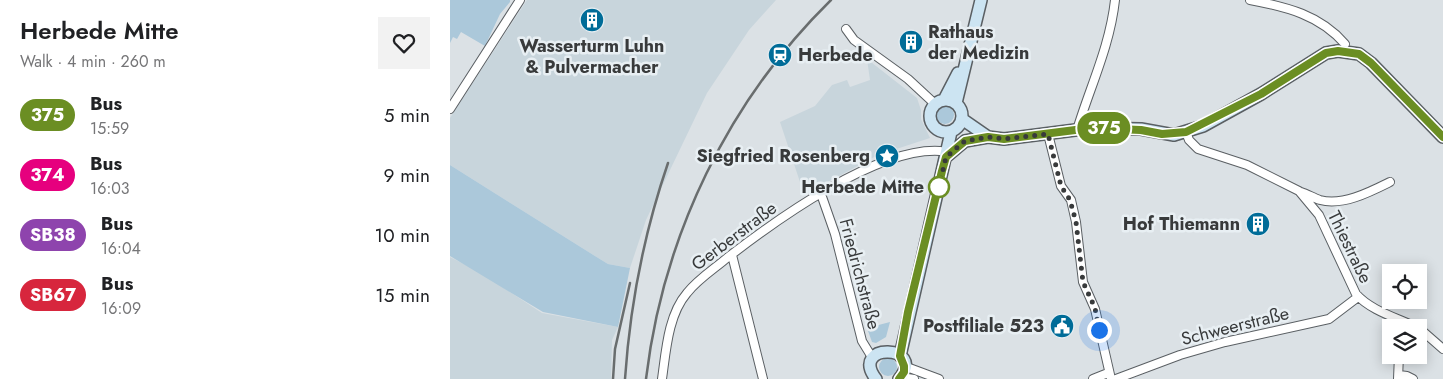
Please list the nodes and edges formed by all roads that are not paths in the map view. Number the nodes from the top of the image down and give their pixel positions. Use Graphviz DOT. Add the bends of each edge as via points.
graph roads {
  1 [pos="520,0"];
  2 [pos="981,0"];
  3 [pos="1115,0"];
  4 [pos="1250,0"];
  5 [pos="846,29"];
  6 [pos="970,44"];
  7 [pos="1345,44"];
  8 [pos="940,102"];
  9 [pos="956,103"];
  10 [pos="450,109"];
  11 [pos="956,127"];
  12 [pos="1077,130"];
  13 [pos="939,131"];
  14 [pos="1186,132"];
  15 [pos="1048,134"];
  16 [pos="984,137"];
  17 [pos="1443,137"];
  18 [pos="943,154"];
  19 [pos="1390,182"];
  20 [pos="1299,191"];
  21 [pos="822,194"];
  22 [pos="732,255"];
  23 [pos="1358,297"];
  24 [pos="1394,319"];
  25 [pos="1427,336"];
  26 [pos="1443,349"];
  27 [pos="873,359"];
  28 [pos="1399,364"];
  29 [pos="899,366"];
  30 [pos="1110,376"];
  31 [pos="1398,377"];
  32 [pos="662,379"];
  33 [pos="763,379"];
  34 [pos="876,379"];
  35 [pos="914,379"];
  36 [pos="939,379"];
  37 [pos="1093,379"];
  38 [pos="1116,379"];
  39 [pos="1413,379"];
  1 -- 10 [label="street"];
  2 -- 6 [label="main road"];
  3 -- 12 [label="street" via="1104,56"];
  4 -- 7 [label="street" via="1289,8 1318,20"];
  5 -- 8 [label="street" via="854,40"];
  6 -- 8 [label="main road"];
  6 -- 9 [label="main road"];
  8 -- 9 [label="main road"];
  8 -- 13 [label="main road" via="930,113 931,124"];
  9 -- 11 [label="main road" via="961,111"];
  11 -- 13 [label="main road"];
  11 -- 16 [label="main road"];
  11 -- 18 [label="main road"];
  12 -- 14 [label="main road" via="1119,128 1162,134"];
  12 -- 15 [label="main road"];
  13 -- 18 [label="main road"];
  14 -- 17 [label="main road" via="1261,94 1315,58 1338,51 1359,54 1371,63"];
  14 -- 20 [label="street, Thiestraße" via="1198,149 1247,165"];
  15 -- 16 [label="main road" via="1004,139"];
  15 -- 30 [label="street" via="1061,186 1074,215 1083,282 1095,308"];
  16 -- 18 [label="main road" via="965,141"];
  18 -- 21 [label="street, Gerberstraße" via="907,154 885,161"];
  18 -- 29 [label="main road"];
  19 -- 20 [label="street, Thiestraße" via="1347,199 1321,200"];
  20 -- 23 [label="street, Thiestraße" via="1319,215"];
  21 -- 22 [label="street, Gerberstraße" via="775,220"];
  21 -- 27 [label="street, Friedrichstraße" via="862,341"];
  22 -- 32 [label="street, Gerberstraße" via="686,293 675,314"];
  22 -- 33 [label="street"];
  23 -- 24 [label="street, Thiestraße"];
  23 -- 38 [label="street, Schweerstraße" via="1329,319 1225,342"];
  25 -- 26 [label="street, Thiestraße"];
  27 -- 29 [label="main road" via="880,352"];
  27 -- 34 [label="main road" via="871,370"];
  28 -- 31 [label="street"];
  29 -- 35 [label="street"];
  29 -- 36 [label="street"];
  30 -- 37 [label="street"];
  31 -- 39 [label="street"];
}
